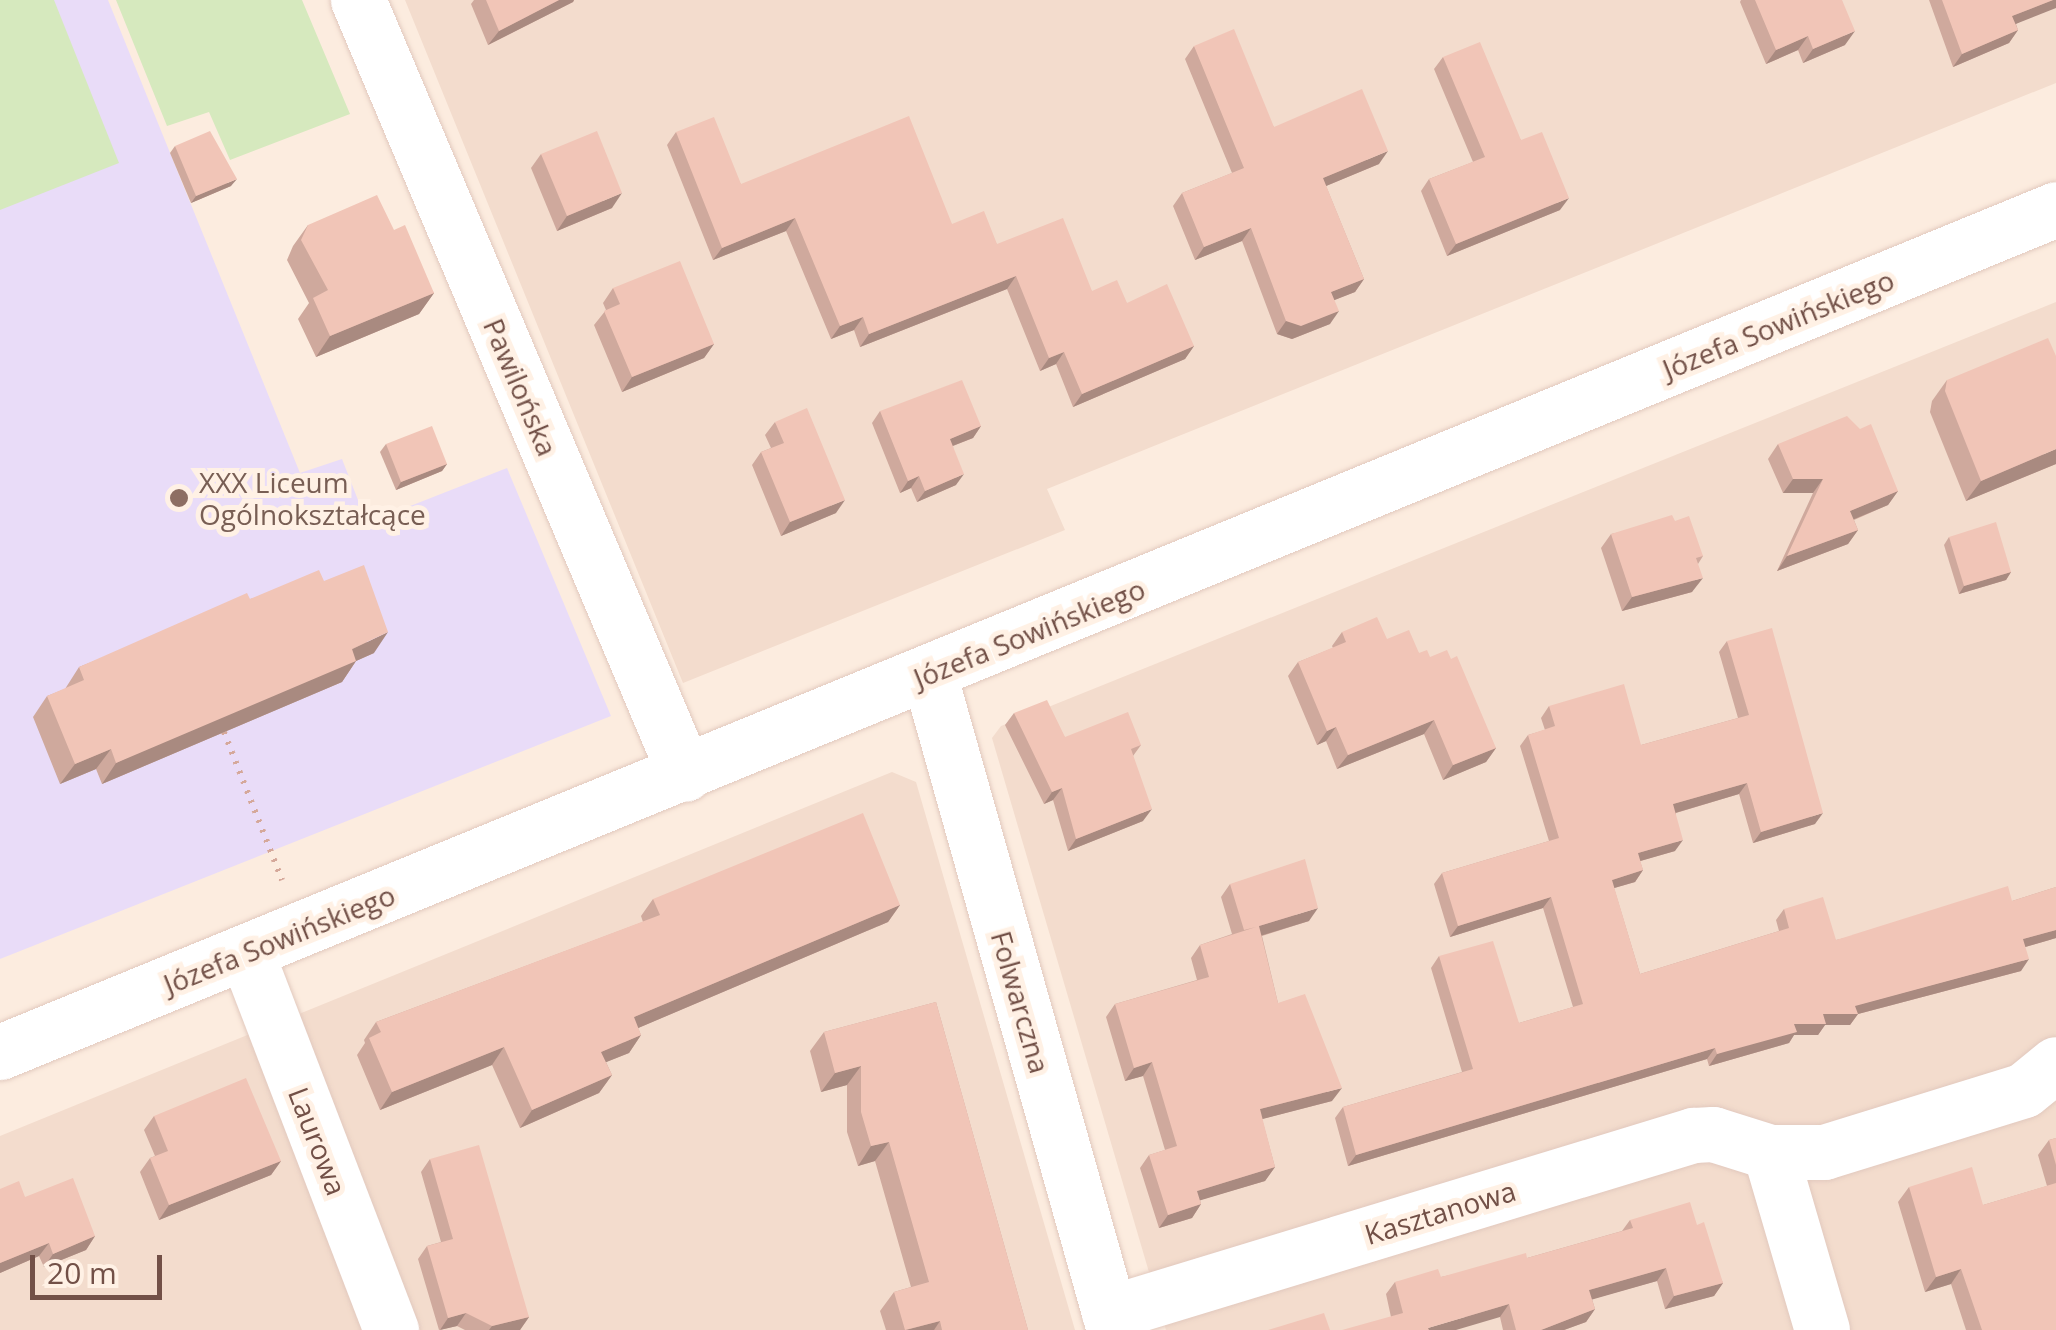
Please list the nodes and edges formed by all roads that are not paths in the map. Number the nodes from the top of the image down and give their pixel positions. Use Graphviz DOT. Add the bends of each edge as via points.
graph roads {
  1 [pos="358,0"];
  2 [pos="2056,208"];
  3 [pos="928,674"];
  4 [pos="685,774"];
  5 [pos="246,952"];
  6 [pos="0,1052"];
  7 [pos="2056,1064"];
  8 [pos="1770,1152"];
  9 [pos="1112,1321"];
  10 [pos="391,1330"];
  11 [pos="1822,1330"];
  1 -- 4 [label="street, Pawilońska"];
  2 -- 3 [label="street, Józefa Sowińskiego"];
  3 -- 4 [label="street, Józefa Sowińskiego"];
  3 -- 9 [label="street, Folwarczna"];
  4 -- 5 [label="street, Józefa Sowińskiego"];
  5 -- 6 [label="street, Józefa Sowińskiego"];
  5 -- 10 [label="street, Laurowa"];
  7 -- 8 [label="street, Kasztanowa" via="2024,1090 1861,1140 1799,1155"];
  8 -- 9 [label="street, Kasztanowa" via="1736,1136 1693,1134"];
  8 -- 11 [label="street"];
}
